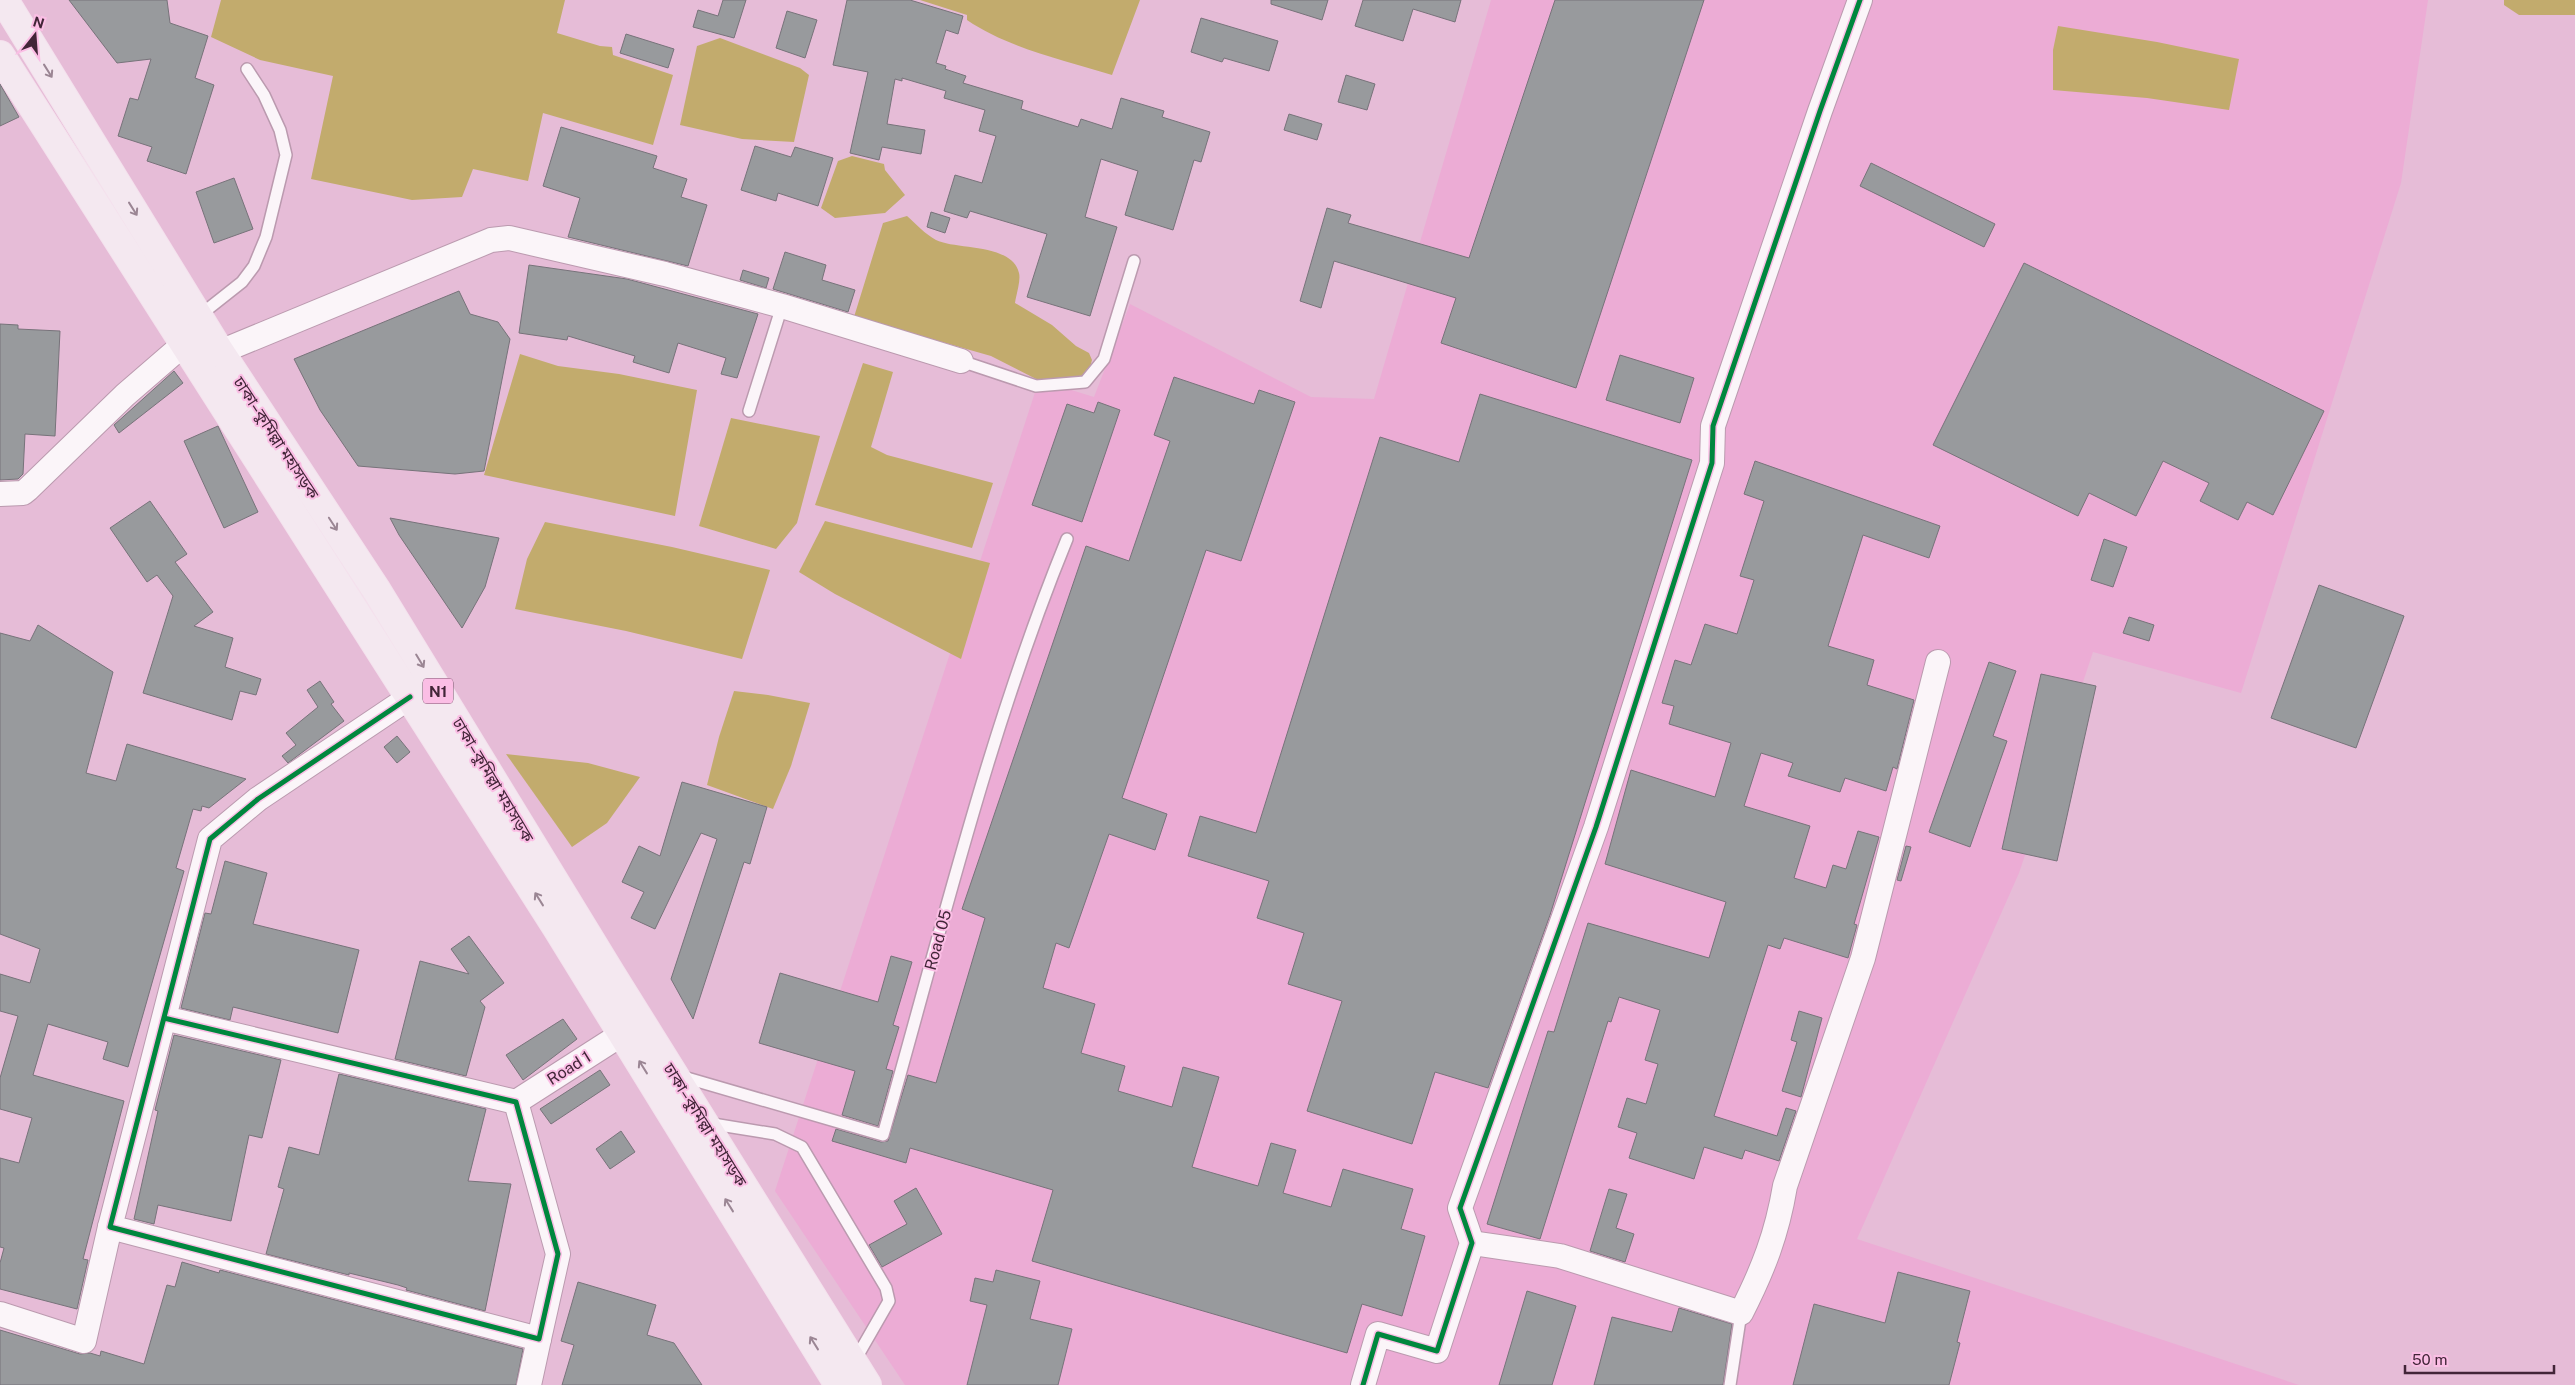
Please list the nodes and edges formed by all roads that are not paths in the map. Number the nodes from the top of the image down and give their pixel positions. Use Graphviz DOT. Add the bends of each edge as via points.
graph roads {
  1 [pos="4,0"];
  2 [pos="1860,0"];
  3 [pos="0,55"];
  4 [pos="247,69"];
  5 [pos="1134,261"];
  6 [pos="782,306"];
  7 [pos="199,316"];
  8 [pos="184,344"];
  9 [pos="220,352"];
  10 [pos="961,361"];
  11 [pos="749,411"];
  12 [pos="0,494"];
  13 [pos="1067,539"];
  14 [pos="1938,662"];
  15 [pos="410,697"];
  16 [pos="567,924"];
  17 [pos="164,1018"];
  18 [pos="622,1034"];
  19 [pos="674,1074"];
  20 [pos="516,1102"];
  21 [pos="704,1123"];
  22 [pos="110,1227"];
  23 [pos="1472,1242"];
  24 [pos="1741,1313"];
  25 [pos="0,1314"];
  26 [pos="539,1339"];
  27 [pos="853,1378"];
  28 [pos="529,1385"];
  29 [pos="1363,1385"];
  30 [pos="1730,1385"];
  1 -- 7 [label="highway, ঢাকা–কুমিল্লা মহাসড়ক / N1, one-way"];
  2 -- 23 [label="street" via="1713,426 1712,463 1596,827 1460,1208"];
  3 -- 8 [label="highway, ঢাকা–কুমিল্লা মহাসড়ক / N1"];
  4 -- 7 [label="lane" via="280,130 286,155 266,237 254,266 242,282"];
  5 -- 10 [label="lane" via="1104,359 1085,382 1036,386"];
  6 -- 9 [label="street" via="665,274 509,238 491,240"];
  6 -- 10 [label="street"];
  6 -- 11 [label="lane"];
  7 -- 9 [label="highway, ঢাকা–কুমিল্লা মহাসড়ক / N1"];
  8 -- 12 [label="street" via="28,490"];
  8 -- 15 [label="highway, ঢাকা–কুমিল্লা মহাসড়ক / N1"];
  9 -- 16 [label="highway, ঢাকা–কুমিল্লা মহাসড়ক / N1, one-way" via="377,592"];
  13 -- 19 [label="lane, Road 05" via="1042,599 981,785 883,1135"];
  14 -- 24 [label="street" via="1863,958 1785,1186 1770,1249"];
  16 -- 15 [label="highway, ঢাকা–কুমিল্লা মহাসড়ক / N1, one-way"];
  15 -- 17 [label="street" via="258,798 210,839"];
  16 -- 18 [label="highway, ঢাকা–কুমিল্লা মহাসড়ক / N1"];
  16 -- 19 [label="highway, ঢাকা–কুমিল্লা মহাসড়ক / N1"];
  17 -- 20 [label="street"];
  17 -- 22 [label="street"];
  18 -- 20 [label="street, Road 1"];
  27 -- 18 [label="highway, ঢাকা–কুমিল্লা মহাসড়ক / N1, one-way"];
  19 -- 21 [label="highway, ঢাকা–কুমিল্লা মহাসড়ক / N1"];
  20 -- 26 [label="street" via="558,1254"];
  21 -- 27 [label="highway, ঢাকা–কুমিল্লা মহাসড়ক / N1"];
  21 -- 27 [label="lane" via="775,1134 802,1147 886,1288 889,1301"];
  22 -- 25 [label="street" via="84,1341"];
  22 -- 26 [label="street"];
  23 -- 24 [label="street" via="1560,1256"];
  23 -- 29 [label="street" via="1437,1352 1378,1334"];
  24 -- 30 [label="lane"];
  26 -- 28 [label="street"];
}
